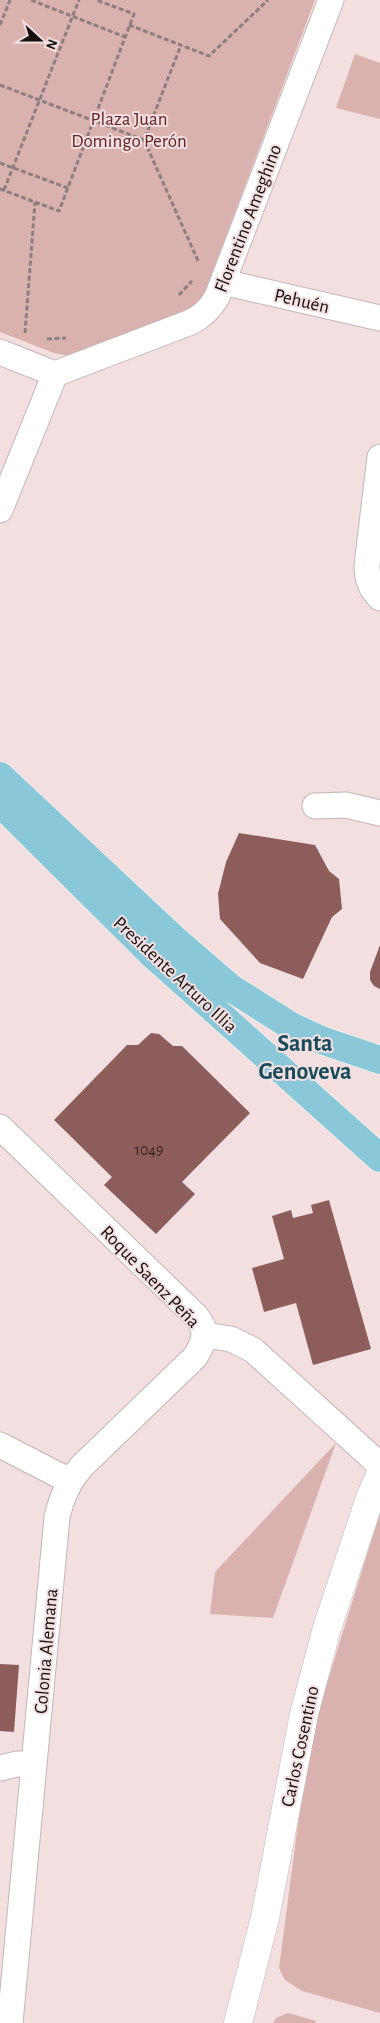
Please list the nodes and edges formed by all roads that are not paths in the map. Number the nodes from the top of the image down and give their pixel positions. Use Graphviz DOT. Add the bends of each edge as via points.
graph roads {
  1 [pos="330,0"];
  2 [pos="223,282"];
  3 [pos="380,318"];
  4 [pos="0,352"];
  5 [pos="55,374"];
  6 [pos="380,457"];
  7 [pos="0,510"];
  8 [pos="376,593"];
  9 [pos="0,776"];
  10 [pos="0,803"];
  11 [pos="315,806"];
  12 [pos="380,813"];
  13 [pos="380,1060"];
  14 [pos="0,1127"];
  15 [pos="380,1158"];
  16 [pos="205,1335"];
  17 [pos="0,1446"];
  18 [pos="380,1465"];
  19 [pos="380,1475"];
  20 [pos="70,1481"];
  21 [pos="34,1764"];
  22 [pos="0,1768"];
  23 [pos="272,1886"];
  24 [pos="10,2023"];
  25 [pos="238,2023"];
  26 [pos="258,2023"];
  1 -- 2 [label="street, Florentino Ameghino"];
  2 -- 3 [label="street, Pehuén"];
  2 -- 5 [label="street, Florentino Ameghino" via="210,308 201,316"];
  4 -- 5 [label="street"];
  5 -- 7 [label="street"];
  6 -- 8 [label="street" via="367,566 367,577"];
  9 -- 13 [label="main road, Presidente Arturo Illia" via="172,938 232,988 291,1026"];
  10 -- 15 [label="main road, Presidente Arturo Illia" via="152,954"];
  11 -- 12 [label="street" via="346,805"];
  14 -- 16 [label="street, Roque Saenz Peña" via="196,1316 204,1327"];
  16 -- 18 [label="street, Roque Saenz Peña" via="231,1339 253,1350"];
  16 -- 20 [label="street, Colonia Alemana" via="195,1357 88,1459"];
  17 -- 20 [label="street"];
  19 -- 23 [label="street, Carlos Cosentino" via="320,1653 301,1729"];
  20 -- 21 [label="street, Colonia Alemana" via="57,1517"];
  21 -- 22 [label="street"];
  21 -- 24 [label="street, Colonia Alemana"];
  23 -- 25 [label="street, Carlos Cosentino"];
  23 -- 26 [label="street"];
}
